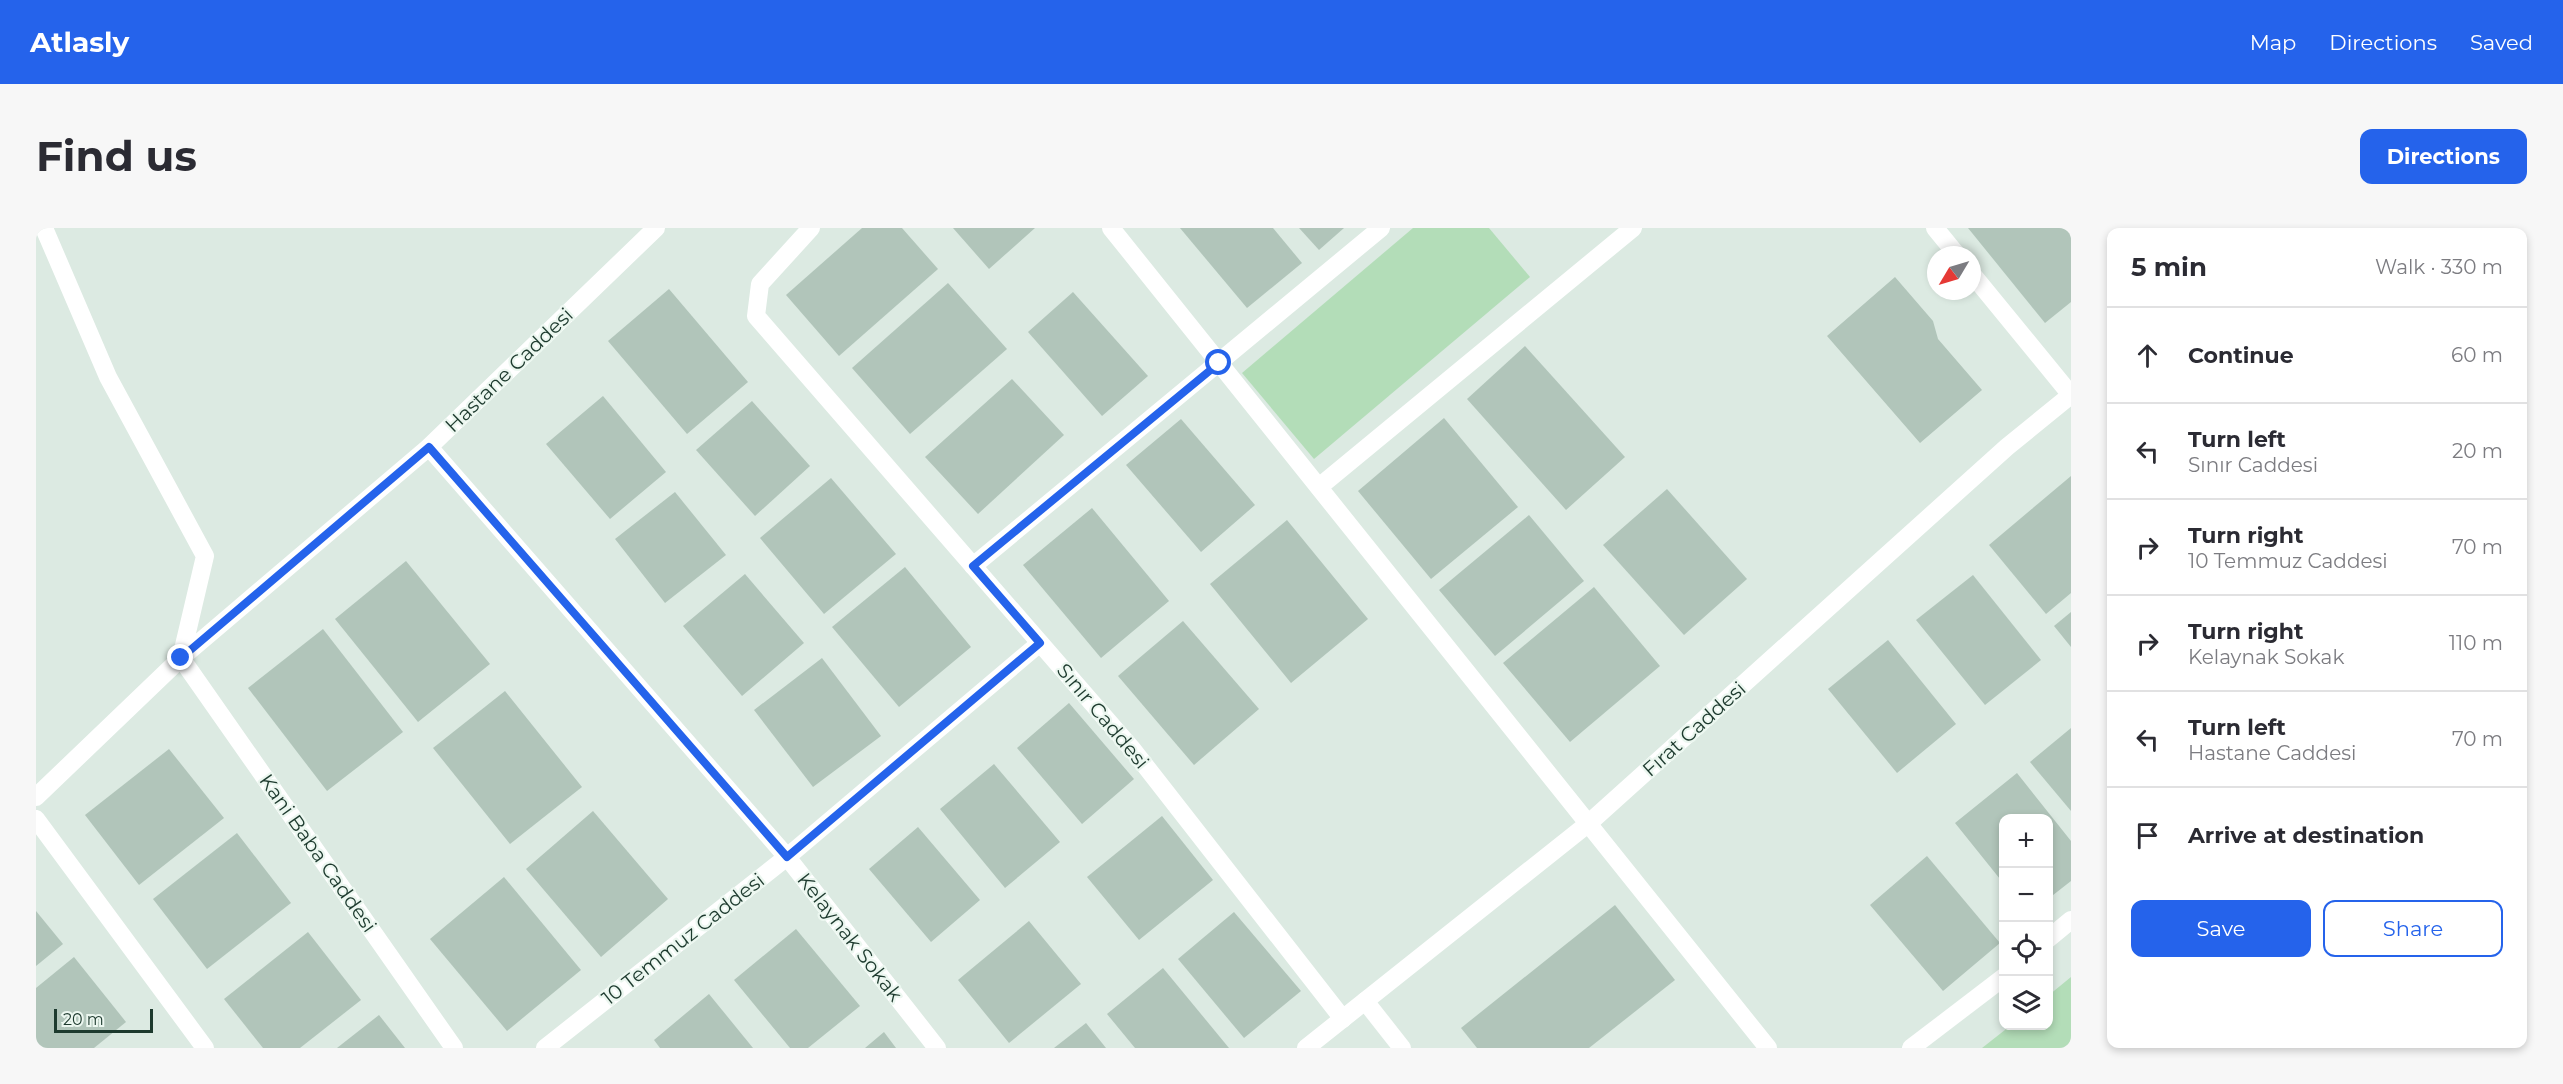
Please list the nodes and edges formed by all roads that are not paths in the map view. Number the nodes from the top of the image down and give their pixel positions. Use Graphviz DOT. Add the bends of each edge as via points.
graph roads {
  1 [pos="44,228"];
  2 [pos="656,228"];
  3 [pos="811,228"];
  4 [pos="1111,228"];
  5 [pos="1381,228"];
  6 [pos="1633,228"];
  7 [pos="1935,228"];
  8 [pos="1950,246"];
  9 [pos="1981,285"];
  10 [pos="1219,363"];
  11 [pos="2071,395"];
  12 [pos="429,447"];
  13 [pos="1319,488"];
  14 [pos="973,566"];
  15 [pos="1040,643"];
  16 [pos="181,658"];
  17 [pos="36,797"];
  18 [pos="36,819"];
  19 [pos="1589,823"];
  20 [pos="787,857"];
  21 [pos="2071,920"];
  22 [pos="2053,936"];
  23 [pos="1999,981"];
  24 [pos="1365,1001"];
  25 [pos="1343,1018"];
  26 [pos="205,1048"];
  27 [pos="454,1048"];
  28 [pos="545,1048"];
  29 [pos="937,1048"];
  30 [pos="1306,1048"];
  31 [pos="1402,1048"];
  32 [pos="1768,1048"];
  33 [pos="1911,1048"];
  1 -- 16 [label="street" via="108,377 205,556"];
  2 -- 12 [label="street, Hastane Caddesi"];
  3 -- 14 [label="street, Sınır Caddesi" via="760,284 756,316"];
  4 -- 10 [label="street"];
  5 -- 10 [label="street"];
  6 -- 13 [label="street"];
  7 -- 8 [label="street"];
  9 -- 11 [label="street"];
  10 -- 13 [label="street"];
  10 -- 14 [label="street"];
  11 -- 19 [label="street, Fırat Caddesi" via="2007,447"];
  12 -- 16 [label="street, Hastane Caddesi"];
  12 -- 20 [label="street, Kelaynak Sokak"];
  13 -- 19 [label="street"];
  14 -- 15 [label="street, Sınır Caddesi"];
  15 -- 20 [label="street, 10 Temmuz Caddesi"];
  15 -- 25 [label="street, Sınır Caddesi" via="1133,750"];
  16 -- 17 [label="street, Hastane Caddesi"];
  16 -- 27 [label="street, Kani Baba Caddesi"];
  18 -- 26 [label="street"];
  19 -- 24 [label="street, Fırat Caddesi"];
  19 -- 32 [label="street"];
  20 -- 28 [label="street, 10 Temmuz Caddesi"];
  20 -- 29 [label="street, Kelaynak Sokak"];
  21 -- 22 [label="street"];
  23 -- 33 [label="street"];
  24 -- 25 [label="street, Fırat Caddesi"];
  24 -- 31 [label="street"];
  25 -- 30 [label="street, Fırat Caddesi"];
}
